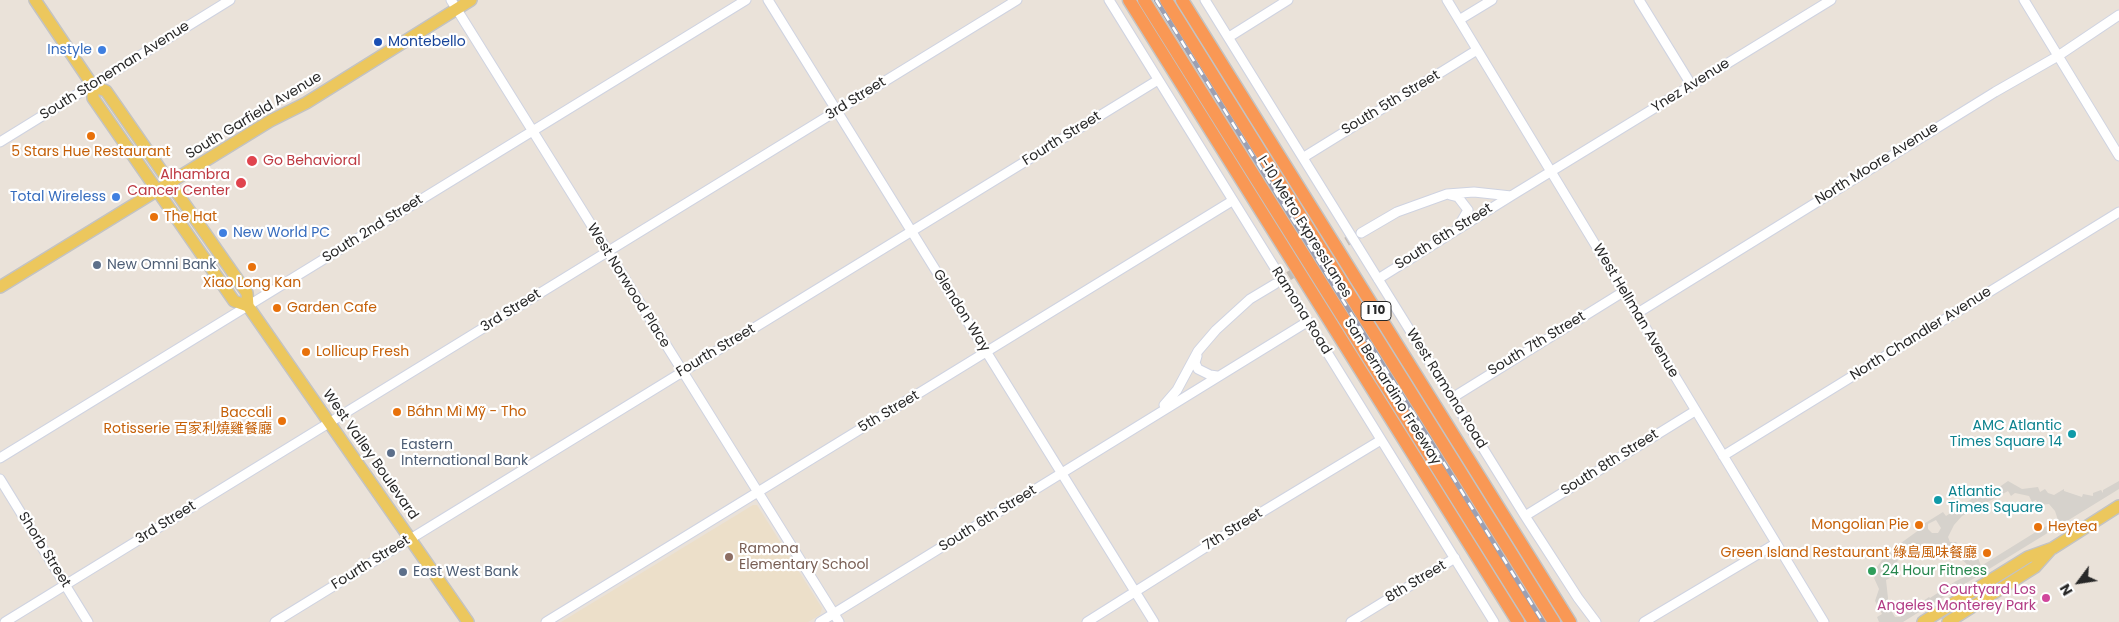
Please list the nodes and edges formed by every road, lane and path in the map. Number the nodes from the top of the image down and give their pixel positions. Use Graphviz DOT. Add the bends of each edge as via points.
graph roads {
  1 [pos="34,0"];
  2 [pos="230,0"];
  3 [pos="471,0"];
  4 [pos="746,0"];
  5 [pos="768,0"];
  6 [pos="1017,0"];
  7 [pos="1109,0"];
  8 [pos="1129,0"];
  9 [pos="1144,0"];
  10 [pos="1166,0"];
  11 [pos="1182,0"];
  12 [pos="1205,0"];
  13 [pos="1288,0"];
  14 [pos="1447,0"];
  15 [pos="1492,0"];
  16 [pos="1639,0"];
  17 [pos="1831,0"];
  18 [pos="2024,0"];
  19 [pos="454,5"];
  20 [pos="2119,15"];
  21 [pos="1459,20"];
  22 [pos="1229,37"];
  23 [pos="1477,50"];
  24 [pos="2058,56"];
  25 [pos="1158,80"];
  26 [pos="93,86"];
  27 [pos="1692,86"];
  28 [pos="837,111"];
  29 [pos="532,132"];
  30 [pos="0,142"];
  31 [pos="2119,156"];
  32 [pos="1304,157"];
  33 [pos="1552,172"];
  34 [pos="173,188"];
  35 [pos="158,190"];
  36 [pos="1447,194"];
  37 [pos="1511,196"];
  38 [pos="1232,201"];
  39 [pos="2119,212"];
  40 [pos="1457,230"];
  41 [pos="912,231"];
  42 [pos="1361,233"];
  43 [pos="607,252"];
  44 [pos="1378,279"];
  45 [pos="1275,284"];
  46 [pos="0,287"];
  47 [pos="1623,292"];
  48 [pos="248,306"];
  49 [pos="1636,314"];
  50 [pos="1307,322"];
  51 [pos="1198,351"];
  52 [pos="986,352"];
  53 [pos="682,372"];
  54 [pos="1217,376"];
  55 [pos="1452,398"];
  56 [pos="1695,411"];
  57 [pos="1155,415"];
  58 [pos="329,423"];
  59 [pos="1382,440"];
  60 [pos="1723,456"];
  61 [pos="0,458"];
  62 [pos="1062,473"];
  63 [pos="0,479"];
  64 [pos="758,493"];
  65 [pos="2119,506"];
  66 [pos="1525,516"];
  67 [pos="410,538"];
  68 [pos="1775,544"];
  69 [pos="2052,548"];
  70 [pos="1455,558"];
  71 [pos="66,585"];
  72 [pos="1135,592"];
  73 [pos="833,614"];
  74 [pos="1516,621"];
  75 [pos="5,622"];
  76 [pos="88,622"];
  77 [pos="276,622"];
  78 [pos="468,622"];
  79 [pos="546,622"];
  80 [pos="820,622"];
  81 [pos="839,622"];
  82 [pos="1087,622"];
  83 [pos="1154,622"];
  84 [pos="1351,622"];
  85 [pos="1494,622"];
  86 [pos="1534,622"];
  87 [pos="1554,622"];
  88 [pos="1570,622"];
  89 [pos="1596,622"];
  90 [pos="1644,622"];
  91 [pos="1824,622"];
  92 [pos="1923,622"];
  93 [pos="1948,622"];
  1 -- 26 [label="main road"];
  2 -- 26 [label="street, South Stoneman Avenue"];
  3 -- 19 [label="main road, South Garfield Avenue"];
  4 -- 29 [label="street, South 2nd Street"];
  5 -- 28 [label="street, Glendon Way"];
  6 -- 28 [label="street, 3rd Street"];
  7 -- 25 [label="street, Ramona Road"];
  8 -- 74 [label="highway, San Bernardino Freeway"];
  9 -- 86 [label="highway, I-10 Metro ExpressLanes"];
  10 -- 87 [label="highway, I-10 Metro ExpressLanes"];
  11 -- 88 [label="highway, I 10"];
  12 -- 22 [label="street, West Ramona Road"];
  13 -- 22 [label="street"];
  14 -- 21 [label="street, West Hellman Avenue"];
  15 -- 21 [label="street"];
  16 -- 27 [label="street"];
  17 -- 27 [label="street, Ynez Avenue"];
  18 -- 24 [label="street"];
  19 -- 29 [label="street, West Norwood Place"];
  19 -- 34 [label="main road, South Garfield Avenue"];
  20 -- 24 [label="street, North Moore Avenue"];
  21 -- 23 [label="street, West Hellman Avenue"];
  22 -- 32 [label="street, West Ramona Road"];
  23 -- 32 [label="street, South 5th Street"];
  23 -- 33 [label="street, West Hellman Avenue"];
  24 -- 31 [label="street"];
  24 -- 49 [label="street, North Moore Avenue"];
  25 -- 38 [label="street, Ramona Road"];
  25 -- 41 [label="street, Fourth Street"];
  26 -- 30 [label="street, South Stoneman Avenue"];
  26 -- 34 [label="main road, West Valley Boulevard" via="106,91"];
  26 -- 35 [label="main road, West Valley Boulevard" via="93,98"];
  27 -- 33 [label="street, Ynez Avenue"];
  28 -- 41 [label="street, Glendon Way"];
  28 -- 43 [label="street, 3rd Street"];
  29 -- 43 [label="street, West Norwood Place"];
  29 -- 48 [label="street, South 2nd Street"];
  32 -- 44 [label="street, West Ramona Road"];
  33 -- 37 [label="street, South 6th Street"];
  33 -- 47 [label="street, West Hellman Avenue"];
  34 -- 35 [label="main road, South Garfield Avenue"];
  34 -- 48 [label="main road, West Valley Boulevard" via="247,293"];
  35 -- 46 [label="main road, South Garfield Avenue"];
  35 -- 48 [label="main road, West Valley Boulevard" via="234,301"];
  36 -- 37 [label="street, South 6th Street" via="1474,192"];
  36 -- 40 [label="street" via="1458,197 1468,210"];
  36 -- 42 [label="street, South 6th Street" via="1397,212"];
  37 -- 40 [label="street, South 6th Street"];
  38 -- 50 [label="street, Ramona Road"];
  38 -- 52 [label="street, 5th Street"];
  39 -- 60 [label="street, North Chandler Avenue"];
  40 -- 44 [label="street, South 6th Street"];
  41 -- 52 [label="street, Glendon Way"];
  41 -- 53 [label="street, Fourth Street"];
  43 -- 53 [label="street, West Norwood Place"];
  43 -- 58 [label="street, 3rd Street"];
  44 -- 55 [label="street, West Ramona Road"];
  45 -- 51 [label="street, South 6th Street" via="1236,310"];
  47 -- 49 [label="street, West Hellman Avenue"];
  47 -- 55 [label="street, South 7th Street"];
  48 -- 58 [label="main road, West Valley Boulevard"];
  48 -- 61 [label="street, South 2nd Street"];
  49 -- 56 [label="street, West Hellman Avenue"];
  50 -- 54 [label="street, South 6th Street"];
  50 -- 59 [label="street, Ramona Road"];
  51 -- 54 [label="street" via="1195,363 1198,368"];
  51 -- 57 [label="street, South 6th Street" via="1177,390"];
  52 -- 62 [label="street, Glendon Way"];
  52 -- 64 [label="street, 5th Street"];
  53 -- 64 [label="street, West Norwood Place"];
  53 -- 67 [label="street, Fourth Street"];
  54 -- 57 [label="street, South 6th Street"];
  55 -- 66 [label="street, West Ramona Road"];
  56 -- 60 [label="street, West Hellman Avenue"];
  56 -- 66 [label="street, South 8th Street"];
  57 -- 62 [label="street, South 6th Street"];
  58 -- 67 [label="main road, West Valley Boulevard"];
  58 -- 71 [label="street, 3rd Street"];
  59 -- 70 [label="street, Ramona Road"];
  59 -- 72 [label="street, 7th Street"];
  60 -- 68 [label="street, West Hellman Avenue"];
  62 -- 72 [label="street, Glendon Way"];
  62 -- 73 [label="street, South 6th Street"];
  63 -- 71 [label="street, Shorb Street"];
  64 -- 73 [label="street, West Norwood Place"];
  64 -- 79 [label="street, 5th Street"];
  65 -- 69 [label="main road"];
  66 -- 89 [label="street, West Ramona Road"];
  67 -- 77 [label="street, Fourth Street"];
  67 -- 78 [label="main road, West Valley Boulevard"];
  68 -- 90 [label="street"];
  68 -- 91 [label="street, West Hellman Avenue"];
  69 -- 92 [label="main road" via="2028,557"];
  69 -- 93 [label="main road" via="2035,567"];
  70 -- 84 [label="street, 8th Street"];
  70 -- 85 [label="street, Ramona Road"];
  71 -- 75 [label="street, 3rd Street"];
  71 -- 76 [label="street, Shorb Street"];
  72 -- 82 [label="street, 7th Street"];
  72 -- 83 [label="street, Glendon Way"];
  73 -- 80 [label="street, South 6th Street"];
  73 -- 81 [label="street, West Norwood Place"];
}
